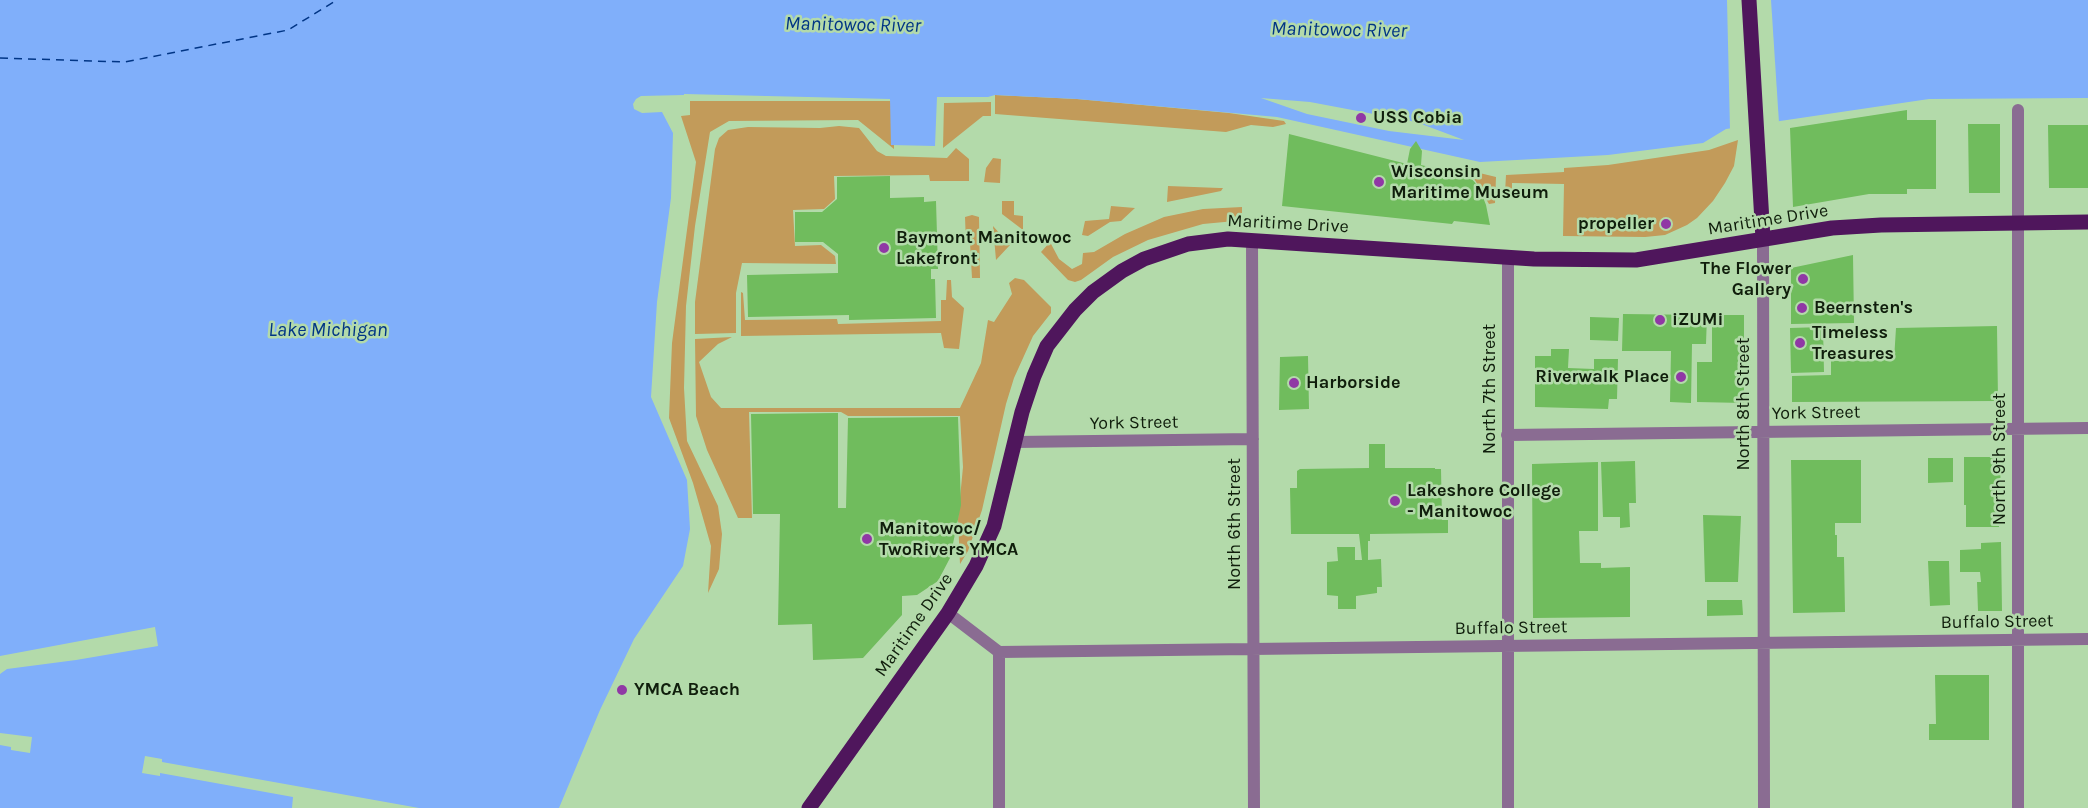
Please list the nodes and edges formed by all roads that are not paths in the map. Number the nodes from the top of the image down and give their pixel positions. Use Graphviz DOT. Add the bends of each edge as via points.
graph roads {
  1 [pos="1749,0"];
  2 [pos="2018,110"];
  3 [pos="2088,222"];
  4 [pos="2019,223"];
  5 [pos="1763,239"];
  6 [pos="1252,240"];
  7 [pos="1508,257"];
  8 [pos="2018,429"];
  9 [pos="2088,429"];
  10 [pos="1763,432"];
  11 [pos="1508,435"];
  12 [pos="1253,440"];
  13 [pos="1015,442"];
  14 [pos="948,613"];
  15 [pos="2088,639"];
  16 [pos="2017,640"];
  17 [pos="1764,643"];
  18 [pos="1509,646"];
  19 [pos="1254,649"];
  20 [pos="999,652"];
  21 [pos="809,808"];
  22 [pos="999,808"];
  23 [pos="1254,808"];
  24 [pos="1508,808"];
  25 [pos="1764,808"];
  26 [pos="2018,808"];
  1 -- 5 [label="main road, North 8th Street"];
  2 -- 4 [label="street, North 9th Street"];
  3 -- 4 [label="main road, Maritime Drive"];
  4 -- 5 [label="main road, Maritime Drive" via="1870,225"];
  4 -- 8 [label="street, North 9th Street"];
  5 -- 7 [label="main road, Maritime Drive" via="1636,260"];
  5 -- 10 [label="street, North 8th Street"];
  6 -- 7 [label="main road, Maritime Drive"];
  6 -- 12 [label="street, North 6th Street"];
  6 -- 13 [label="main road, Maritime Drive" via="1218,240 1178,247 1133,264 1101,285 1047,346"];
  7 -- 11 [label="street, North 7th Street"];
  8 -- 9 [label="street, York Street"];
  8 -- 10 [label="street, York Street"];
  8 -- 16 [label="street, North 9th Street"];
  10 -- 11 [label="street, York Street"];
  10 -- 17 [label="street, North 8th Street"];
  11 -- 18 [label="street, North 7th Street"];
  12 -- 13 [label="street, York Street"];
  12 -- 19 [label="street, North 6th Street"];
  13 -- 14 [label="main road, Maritime Drive" via="994,526"];
  14 -- 20 [label="street"];
  14 -- 21 [label="main road, Maritime Drive"];
  15 -- 16 [label="street, Buffalo Street"];
  16 -- 17 [label="street, Buffalo Street"];
  16 -- 26 [label="street, North 9th Street"];
  17 -- 18 [label="street, Buffalo Street"];
  17 -- 25 [label="street, North 8th Street"];
  18 -- 19 [label="street, Buffalo Street"];
  18 -- 24 [label="street, North 7th Street"];
  19 -- 20 [label="street, Buffalo Street"];
  19 -- 23 [label="street, North 6th Street"];
  20 -- 22 [label="street"];
}
